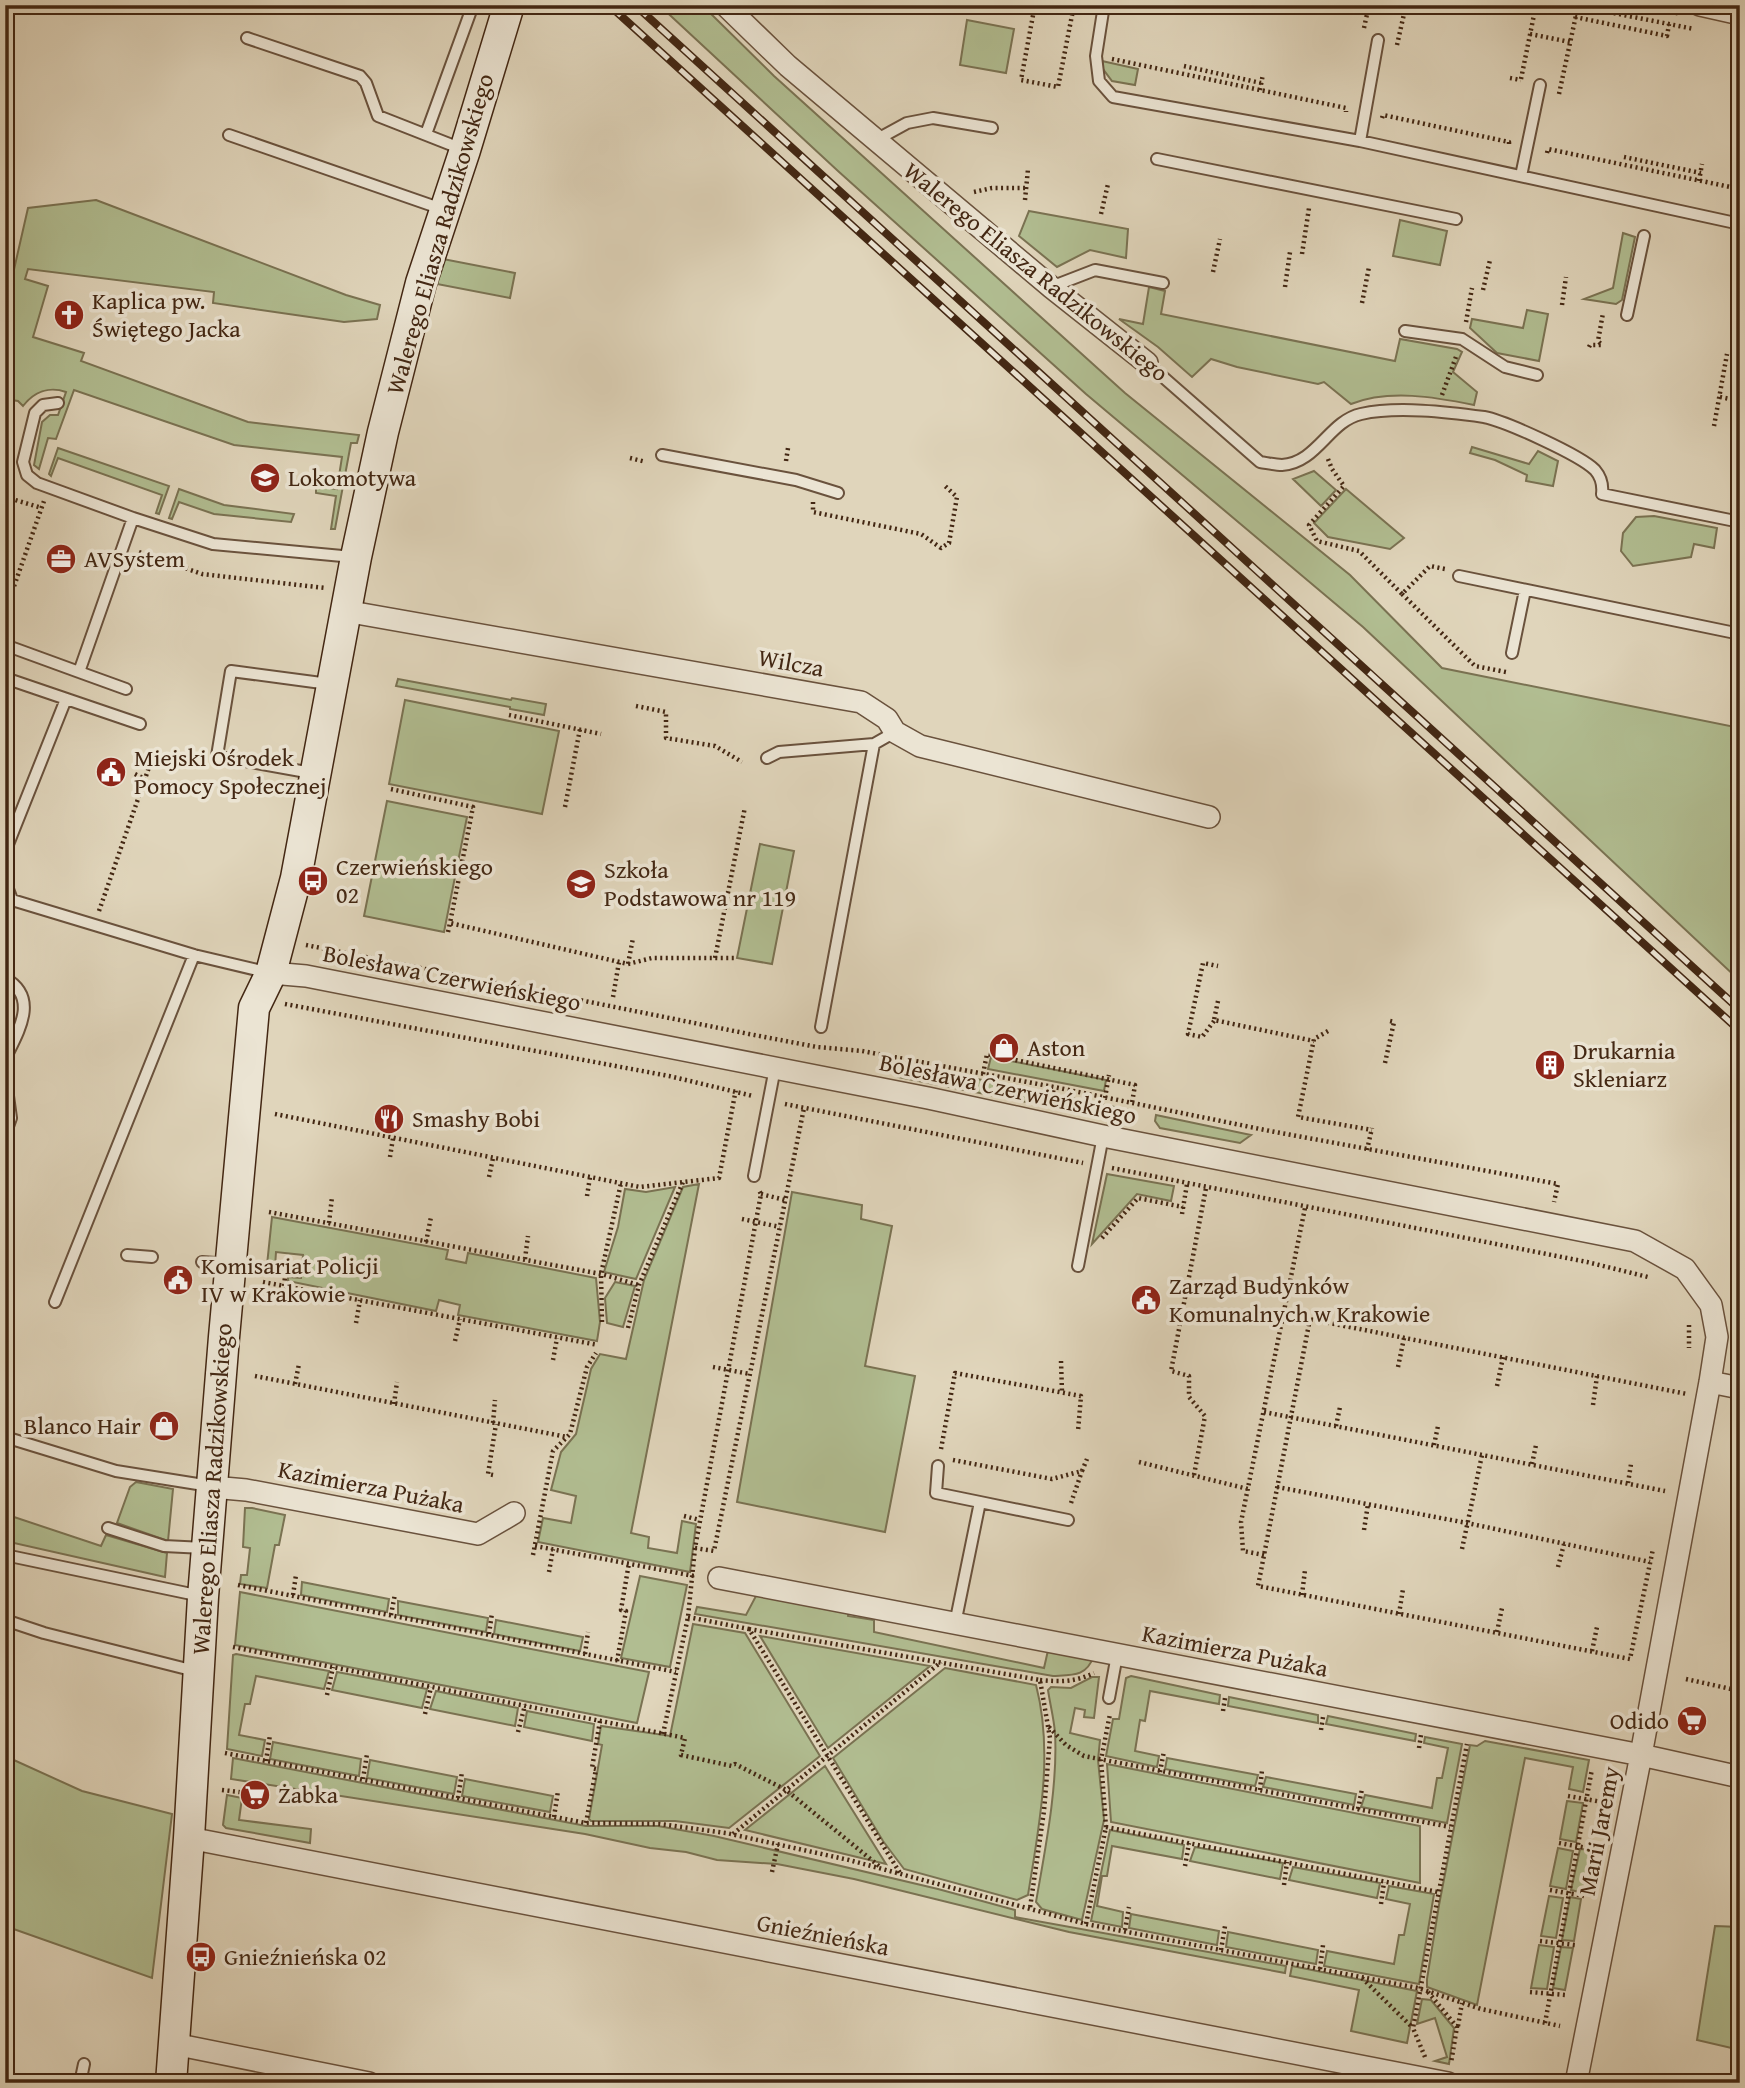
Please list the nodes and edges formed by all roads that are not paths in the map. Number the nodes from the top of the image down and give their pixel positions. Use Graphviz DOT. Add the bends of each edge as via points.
graph roads {
  1 [pos="473,5"];
  2 [pos="509,5"];
  3 [pos="725,5"];
  4 [pos="1104,5"];
  5 [pos="1700,5"];
  6 [pos="1740,14"];
  7 [pos="247,38"];
  8 [pos="1378,40"];
  9 [pos="1540,85"];
  10 [pos="992,128"];
  11 [pos="426,134"];
  12 [pos="229,135"];
  13 [pos="876,140"];
  14 [pos="1360,141"];
  15 [pos="465,150"];
  16 [pos="1157,159"];
  17 [pos="1521,176"];
  18 [pos="445,210"];
  19 [pos="1456,219"];
  20 [pos="1740,224"];
  21 [pos="1644,236"];
  22 [pos="1163,283"];
  23 [pos="1051,287"];
  24 [pos="1627,315"];
  25 [pos="1405,331"];
  26 [pos="1147,363"];
  27 [pos="1538,375"];
  28 [pos="58,403"];
  29 [pos="662,455"];
  30 [pos="838,493"];
  31 [pos="133,518"];
  32 [pos="1740,522"];
  33 [pos="356,557"];
  34 [pos="1459,576"];
  35 [pos="1525,590"];
  36 [pos="339,600"];
  37 [pos="1740,634"];
  38 [pos="5,645"];
  39 [pos="1513,653"];
  40 [pos="79,672"];
  41 [pos="5,678"];
  42 [pos="332,684"];
  43 [pos="126,689"];
  44 [pos="66,699"];
  45 [pos="140,724"];
  46 [pos="895,732"];
  47 [pos="874,744"];
  48 [pos="767,758"];
  49 [pos="316,774"];
  50 [pos="5,814"];
  51 [pos="1209,817"];
  52 [pos="18,819"];
  53 [pos="5,852"];
  54 [pos="5,881"];
  55 [pos="9,903"];
  56 [pos="194,955"];
  57 [pos="271,973"];
  58 [pos="5,978"];
  59 [pos="821,1027"];
  60 [pos="5,1059"];
  61 [pos="775,1069"];
  62 [pos="5,1074"];
  63 [pos="5,1135"];
  64 [pos="1103,1136"];
  65 [pos="754,1176"];
  66 [pos="127,1255"];
  67 [pos="152,1257"];
  68 [pos="1078,1266"];
  69 [pos="55,1302"];
  70 [pos="1711,1305"];
  71 [pos="1740,1388"];
  72 [pos="1709,1390"];
  73 [pos="5,1437"];
  74 [pos="939,1462"];
  75 [pos="212,1487"];
  76 [pos="980,1502"];
  77 [pos="514,1513"];
  78 [pos="1068,1520"];
  79 [pos="108,1528"];
  80 [pos="207,1548"];
  81 [pos="5,1555"];
  82 [pos="719,1578"];
  83 [pos="203,1597"];
  84 [pos="5,1620"];
  85 [pos="955,1624"];
  86 [pos="1117,1655"];
  87 [pos="198,1672"];
  88 [pos="1109,1698"];
  89 [pos="1641,1755"];
  90 [pos="1740,1777"];
  91 [pos="189,1838"];
  92 [pos="173,2044"];
  93 [pos="84,2064"];
  94 [pos="1449,2076"];
  95 [pos="80,2083"];
  96 [pos="171,2083"];
  97 [pos="369,2083"];
  98 [pos="1576,2083"];
  1 -- 11 [label="lane"];
  2 -- 15 [label="street, Walerego Eliasza Radzikowskiego"];
  3 -- 13 [label="street, Walerego Eliasza Radzikowskiego"];
  4 -- 14 [label="lane" via="1096,56 1099,80 1113,97"];
  5 -- 6 [label="street"];
  7 -- 11 [label="lane" via="359,76 378,116"];
  8 -- 14 [label="lane"];
  9 -- 17 [label="lane"];
  10 -- 13 [label="lane" via="933,118 907,123"];
  11 -- 15 [label="lane"];
  12 -- 18 [label="lane"];
  13 -- 23 [label="street, Walerego Eliasza Radzikowskiego"];
  14 -- 17 [label="lane"];
  15 -- 18 [label="street, Walerego Eliasza Radzikowskiego"];
  16 -- 19 [label="lane"];
  17 -- 20 [label="lane"];
  18 -- 33 [label="street, Walerego Eliasza Radzikowskiego" via="421,283"];
  21 -- 24 [label="lane"];
  22 -- 23 [label="lane" via="1095,270"];
  23 -- 26 [label="street, Walerego Eliasza Radzikowskiego"];
  25 -- 27 [label="lane" via="1462,338 1505,367"];
  26 -- 32 [label="lane, Walerego Eliasza Radzikowskiego" via="1261,462 1283,465 1309,456 1344,422 1360,414 1405,410 1487,418 1533,436 1595,470 1602,494"];
  28 -- 31 [label="lane" via="43,404 35,413 23,457 31,480"];
  29 -- 30 [label="lane" via="796,480"];
  31 -- 33 [label="lane" via="213,544"];
  31 -- 40 [label="lane"];
  33 -- 36 [label="street, Walerego Eliasza Radzikowskiego"];
  34 -- 35 [label="lane"];
  35 -- 37 [label="lane"];
  35 -- 39 [label="lane"];
  36 -- 42 [label="street, Walerego Eliasza Radzikowskiego"];
  36 -- 46 [label="street, Wilcza" via="861,702 887,719"];
  38 -- 40 [label="lane"];
  40 -- 43 [label="lane"];
  41 -- 44 [label="lane"];
  42 -- 49 [label="street, Walerego Eliasza Radzikowskiego"];
  42 -- 49 [label="lane" via="231,671 217,756"];
  44 -- 45 [label="lane"];
  44 -- 52 [label="lane"];
  46 -- 47 [label="lane"];
  46 -- 51 [label="street, Wilcza" via="920,746"];
  47 -- 48 [label="lane" via="779,752"];
  47 -- 59 [label="lane"];
  49 -- 57 [label="street, Walerego Eliasza Radzikowskiego"];
  50 -- 52 [label="lane"];
  52 -- 53 [label="lane"];
  54 -- 55 [label="lane"];
  55 -- 56 [label="lane"];
  56 -- 57 [label="lane"];
  56 -- 69 [label="lane"];
  57 -- 61 [label="street, Bolesława Czerwieńskiego" via="306,976"];
  57 -- 75 [label="street, Walerego Eliasza Radzikowskiego" via="254,1008 216,1263"];
  58 -- 60 [label="lane" via="17,985 25,1006"];
  61 -- 64 [label="street, Bolesława Czerwieńskiego"];
  61 -- 65 [label="lane"];
  62 -- 63 [label="lane" via="11,1118"];
  64 -- 68 [label="lane"];
  64 -- 70 [label="street, Bolesława Czerwieńskiego" via="1635,1241 1685,1269"];
  66 -- 67 [label="lane"];
  70 -- 72 [label="street, Marii Jaremy" via="1717,1337"];
  71 -- 72 [label="street"];
  72 -- 89 [label="street, Marii Jaremy"];
  73 -- 75 [label="lane" via="116,1471"];
  74 -- 76 [label="lane" via="936,1493"];
  75 -- 77 [label="street, Kazimierza Pużaka" via="478,1534"];
  75 -- 80 [label="street, Walerego Eliasza Radzikowskiego"];
  76 -- 78 [label="lane"];
  76 -- 85 [label="lane"];
  79 -- 80 [label="lane" via="164,1546"];
  80 -- 83 [label="street, Walerego Eliasza Radzikowskiego"];
  81 -- 83 [label="lane"];
  82 -- 85 [label="street, Kazimierza Pużaka"];
  83 -- 87 [label="street, Walerego Eliasza Radzikowskiego"];
  84 -- 87 [label="lane"];
  85 -- 86 [label="street, Kazimierza Pużaka"];
  86 -- 88 [label="lane"];
  86 -- 89 [label="street, Kazimierza Pużaka"];
  87 -- 91 [label="street, Walerego Eliasza Radzikowskiego"];
  89 -- 90 [label="street, Kazimierza Pużaka"];
  89 -- 98 [label="street, Marii Jaremy"];
  91 -- 92 [label="street, Walerego Eliasza Radzikowskiego"];
  91 -- 94 [label="street, Gnieźnieńska"];
  92 -- 96 [label="street, Walerego Eliasza Radzikowskiego"];
  92 -- 97 [label="street"];
  93 -- 95 [label="lane"];
}
